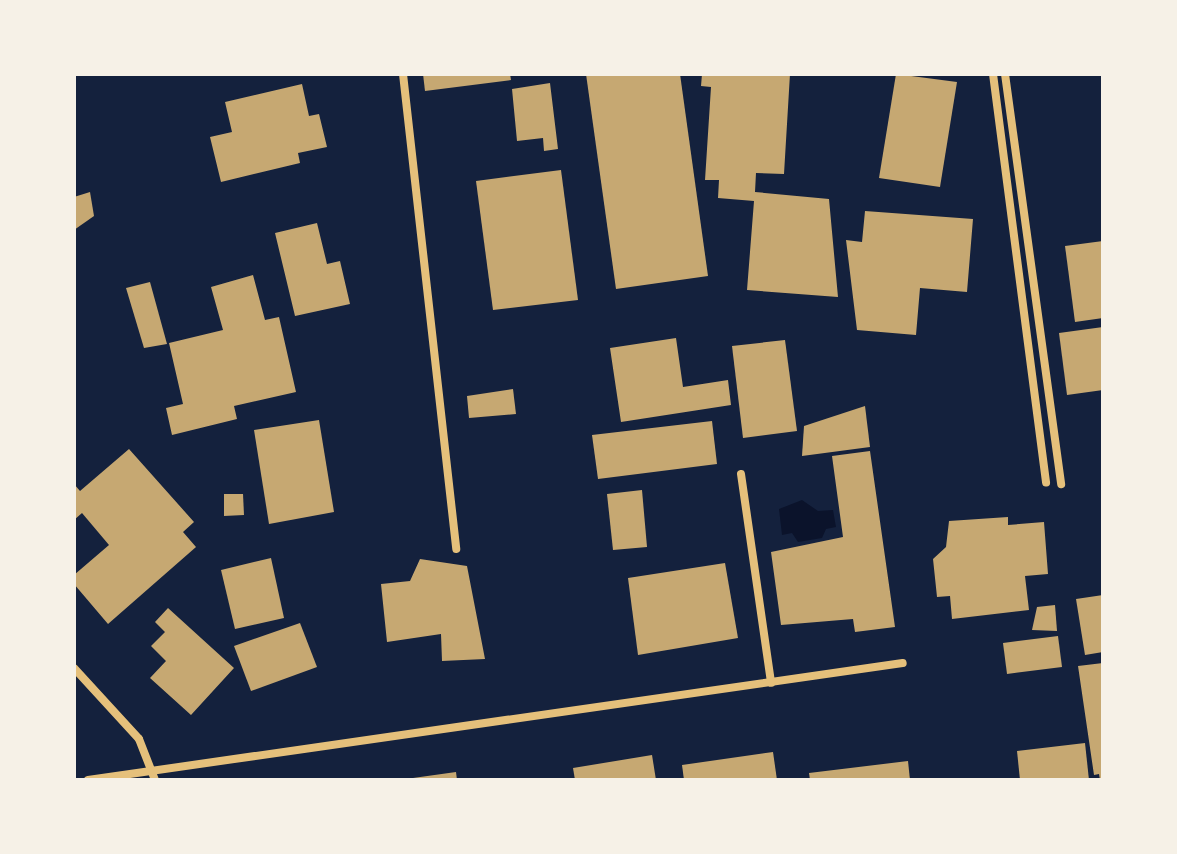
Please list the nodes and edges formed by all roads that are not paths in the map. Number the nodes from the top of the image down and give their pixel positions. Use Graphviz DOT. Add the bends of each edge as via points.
graph roads {
  1 [pos="403,74"];
  2 [pos="993,74"];
  3 [pos="1005,74"];
  4 [pos="741,474"];
  5 [pos="1046,483"];
  6 [pos="1061,484"];
  7 [pos="456,549"];
  8 [pos="903,663"];
  9 [pos="74,668"];
  10 [pos="771,683"];
  11 [pos="155,776"];
  12 [pos="88,780"];
  1 -- 7 [label="street"];
  2 -- 5 [label="street"];
  3 -- 6 [label="street"];
  4 -- 10 [label="street"];
  8 -- 10 [label="street"];
  9 -- 11 [label="street" via="139,739"];
  10 -- 11 [label="street"];
  11 -- 12 [label="street"];
}
